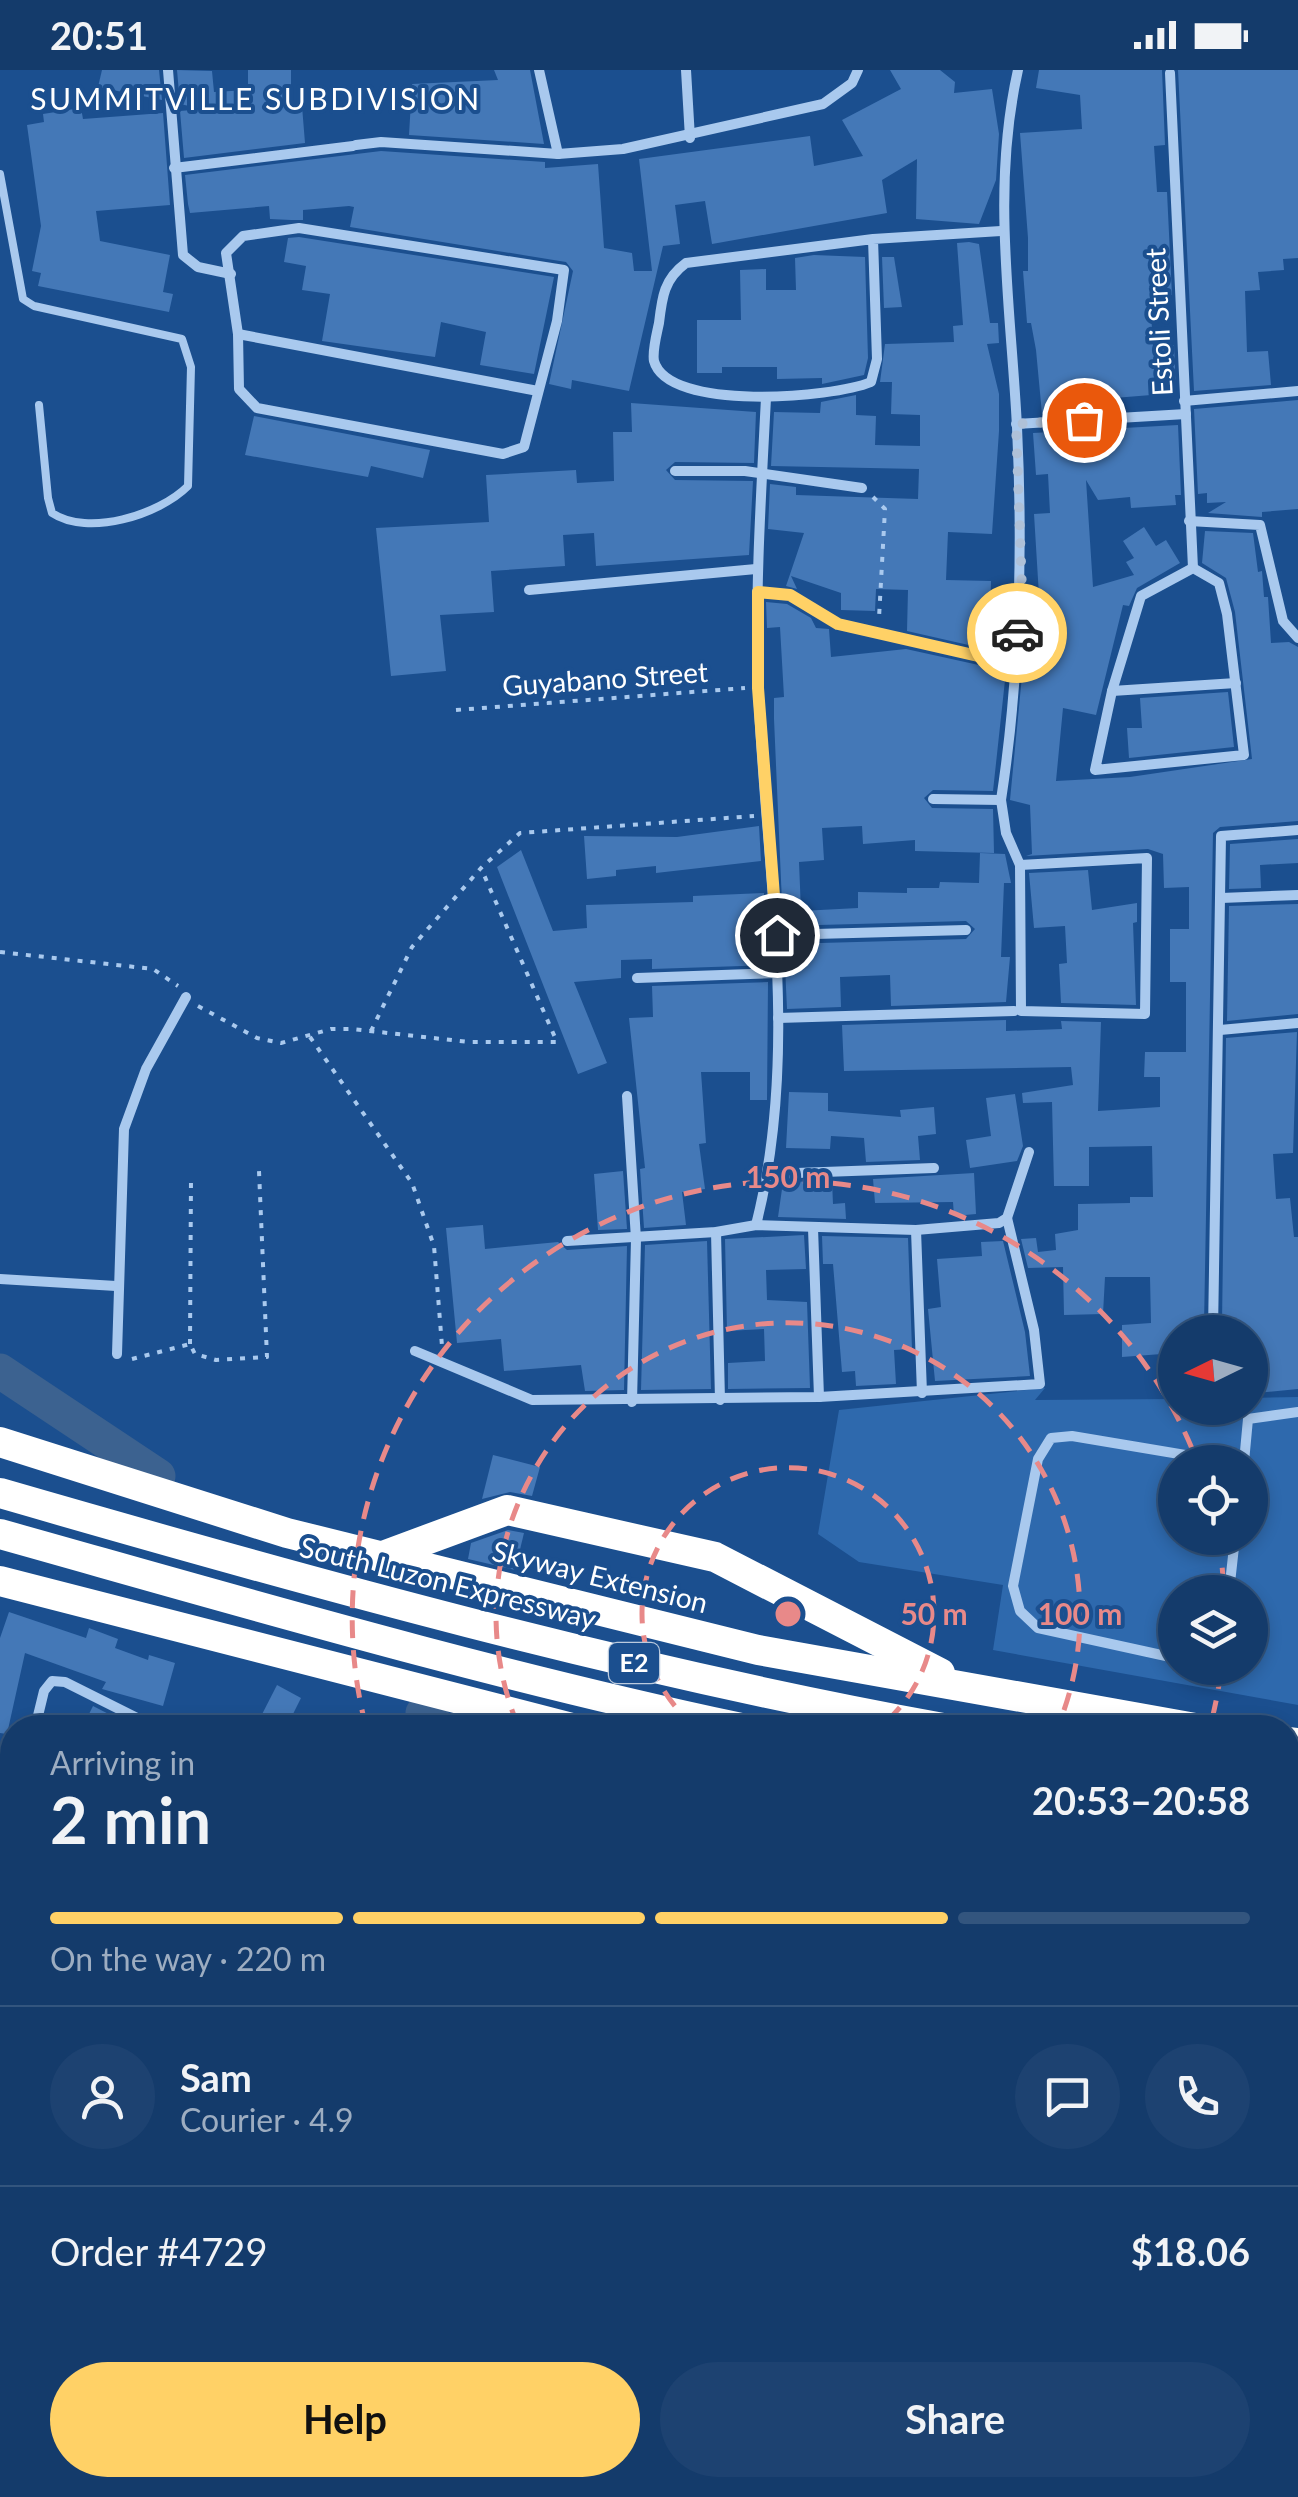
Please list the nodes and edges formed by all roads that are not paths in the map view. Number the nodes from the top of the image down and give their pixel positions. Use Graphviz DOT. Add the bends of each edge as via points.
graph roads {
  1 [pos="168,70"];
  2 [pos="539,70"];
  3 [pos="686,70"];
  4 [pos="858,70"];
  5 [pos="1018,70"];
  6 [pos="1170,73"];
  7 [pos="690,138"];
  8 [pos="558,154"];
  9 [pos="174,168"];
  10 [pos="0,174"];
  11 [pos="1001,231"];
  12 [pos="873,239"];
  13 [pos="232,274"];
  14 [pos="238,334"];
  15 [pos="1298,391"];
  16 [pos="538,392"];
  17 [pos="766,398"];
  18 [pos="1184,401"];
  19 [pos="39,405"];
  20 [pos="1186,414"];
  21 [pos="1016,424"];
  22 [pos="675,471"];
  23 [pos="762,474"];
  24 [pos="862,488"];
  25 [pos="1189,521"];
  26 [pos="1193,568"];
  27 [pos="756,569"];
  28 [pos="529,590"];
  29 [pos="758,592"];
  30 [pos="1298,638"];
  31 [pos="1013,664"];
  32 [pos="1236,683"];
  33 [pos="1112,691"];
  34 [pos="933,799"];
  35 [pos="1001,800"];
  36 [pos="1298,830"];
  37 [pos="1020,865"];
  38 [pos="1298,895"];
  39 [pos="1220,898"];
  40 [pos="966,930"];
  41 [pos="777,935"];
  42 [pos="776,972"];
  43 [pos="637,978"];
  44 [pos="186,998"];
  45 [pos="1014,1011"];
  46 [pos="778,1018"];
  47 [pos="1298,1023"];
  48 [pos="1220,1030"];
  49 [pos="627,1096"];
  50 [pos="1029,1152"];
  51 [pos="934,1168"];
  52 [pos="769,1174"];
  53 [pos="1007,1218"];
  54 [pos="756,1225"];
  55 [pos="813,1228"];
  56 [pos="916,1230"];
  57 [pos="716,1232"];
  58 [pos="636,1239"];
  59 [pos="567,1241"];
  60 [pos="0,1279"];
  61 [pos="116,1286"];
  62 [pos="1213,1315"];
  63 [pos="415,1350"];
  64 [pos="117,1354"];
  65 [pos="922,1393"];
  66 [pos="819,1397"];
  67 [pos="720,1400"];
  68 [pos="632,1402"];
  69 [pos="1298,1412"];
  70 [pos="0,1442"];
  71 [pos="1246,1445"];
  72 [pos="1158,1450"];
  73 [pos="0,1494"];
  74 [pos="0,1534"];
  75 [pos="380,1556"];
  76 [pos="0,1581"];
  77 [pos="1158,1654"];
  78 [pos="966,1687"];
  79 [pos="38,1715"];
  80 [pos="131,1715"];
  81 [pos="521,1715"];
  82 [pos="679,1715"];
  83 [pos="882,1715"];
  84 [pos="1122,1715"];
  1 -- 9 [label="street"];
  2 -- 8 [label="street"];
  3 -- 7 [label="street"];
  4 -- 7 [label="street" via="852,83 823,104"];
  5 -- 11 [label="street"];
  6 -- 18 [label="street, Estoli Street"];
  7 -- 8 [label="street"];
  8 -- 9 [label="street" via="381,142"];
  9 -- 13 [label="street" via="183,254 198,267"];
  10 -- 19 [label="lane" via="23,299 182,339 191,367 188,486 178,496 106,522 64,520 48,498"];
  11 -- 12 [label="street"];
  11 -- 21 [label="street"];
  12 -- 17 [label="street" via="877,359 871,382"];
  12 -- 17 [label="street" via="686,262 672,273 654,360 663,375 680,387"];
  13 -- 14 [label="street"];
  13 -- 16 [label="street" via="226,253 232,243 299,228 564,270"];
  14 -- 16 [label="street"];
  14 -- 16 [label="street" via="239,389 257,408 276,412 514,454 524,447"];
  15 -- 18 [label="street"];
  17 -- 23 [label="street"];
  18 -- 20 [label="street, Estoli Street"];
  20 -- 21 [label="street"];
  20 -- 25 [label="street, Estoli Street"];
  21 -- 31 [label="street" via="1022,590"];
  22 -- 23 [label="street"];
  23 -- 24 [label="street"];
  23 -- 27 [label="street"];
  25 -- 26 [label="street, Estoli Street"];
  25 -- 30 [label="street" via="1260,525 1283,621"];
  26 -- 32 [label="street" via="1218,582"];
  26 -- 33 [label="street" via="1141,596"];
  27 -- 28 [label="street"];
  27 -- 29 [label="street"];
  29 -- 31 [label="street" via="790,595 838,624"];
  29 -- 41 [label="street" via="758,688"];
  31 -- 35 [label="street"];
  32 -- 33 [label="street"];
  32 -- 33 [label="street" via="1244,755 1095,770"];
  34 -- 35 [label="street"];
  35 -- 37 [label="street"];
  36 -- 39 [label="street" via="1220,836"];
  37 -- 37 [label="street" via="1148,858 1144,1014 1022,1011"];
  38 -- 39 [label="street"];
  39 -- 48 [label="street"];
  40 -- 41 [label="street"];
  41 -- 42 [label="street"];
  42 -- 43 [label="street"];
  42 -- 46 [label="street"];
  44 -- 61 [label="street" via="146,1069 124,1130"];
  45 -- 46 [label="street"];
  46 -- 52 [label="street"];
  47 -- 48 [label="street"];
  48 -- 62 [label="street"];
  49 -- 58 [label="street"];
  50 -- 53 [label="street"];
  51 -- 52 [label="street"];
  52 -- 54 [label="street"];
  53 -- 56 [label="street"];
  53 -- 65 [label="street" via="1040,1384"];
  54 -- 55 [label="street"];
  54 -- 57 [label="street"];
  55 -- 56 [label="street"];
  55 -- 66 [label="street"];
  56 -- 65 [label="street"];
  57 -- 58 [label="street"];
  57 -- 67 [label="street"];
  58 -- 59 [label="street"];
  58 -- 68 [label="street"];
  60 -- 61 [label="street"];
  61 -- 64 [label="street"];
  63 -- 68 [label="street" via="532,1400"];
  65 -- 66 [label="street"];
  66 -- 67 [label="street"];
  67 -- 68 [label="street"];
  69 -- 71 [label="street" via="1248,1420"];
  70 -- 75 [label="highway, Skyway Extension / E2"];
  72 -- 77 [label="street" via="1051,1438 1038,1459 1013,1586 1020,1611 1038,1628"];
  73 -- 83 [label="highway, South Luzon Expressway / E2" via="307,1582 612,1658"];
  74 -- 82 [label="highway, E2" via="323,1626"];
  75 -- 78 [label="highway, Skyway Extension / E2" via="758,1650"];
  75 -- 78 [label="highway" via="508,1510 526,1514 715,1557"];
  76 -- 81 [label="highway"];
  78 -- 84 [label="highway, Skyway Extension / E2"];
  79 -- 80 [label="street" via="52,1681"];
}
